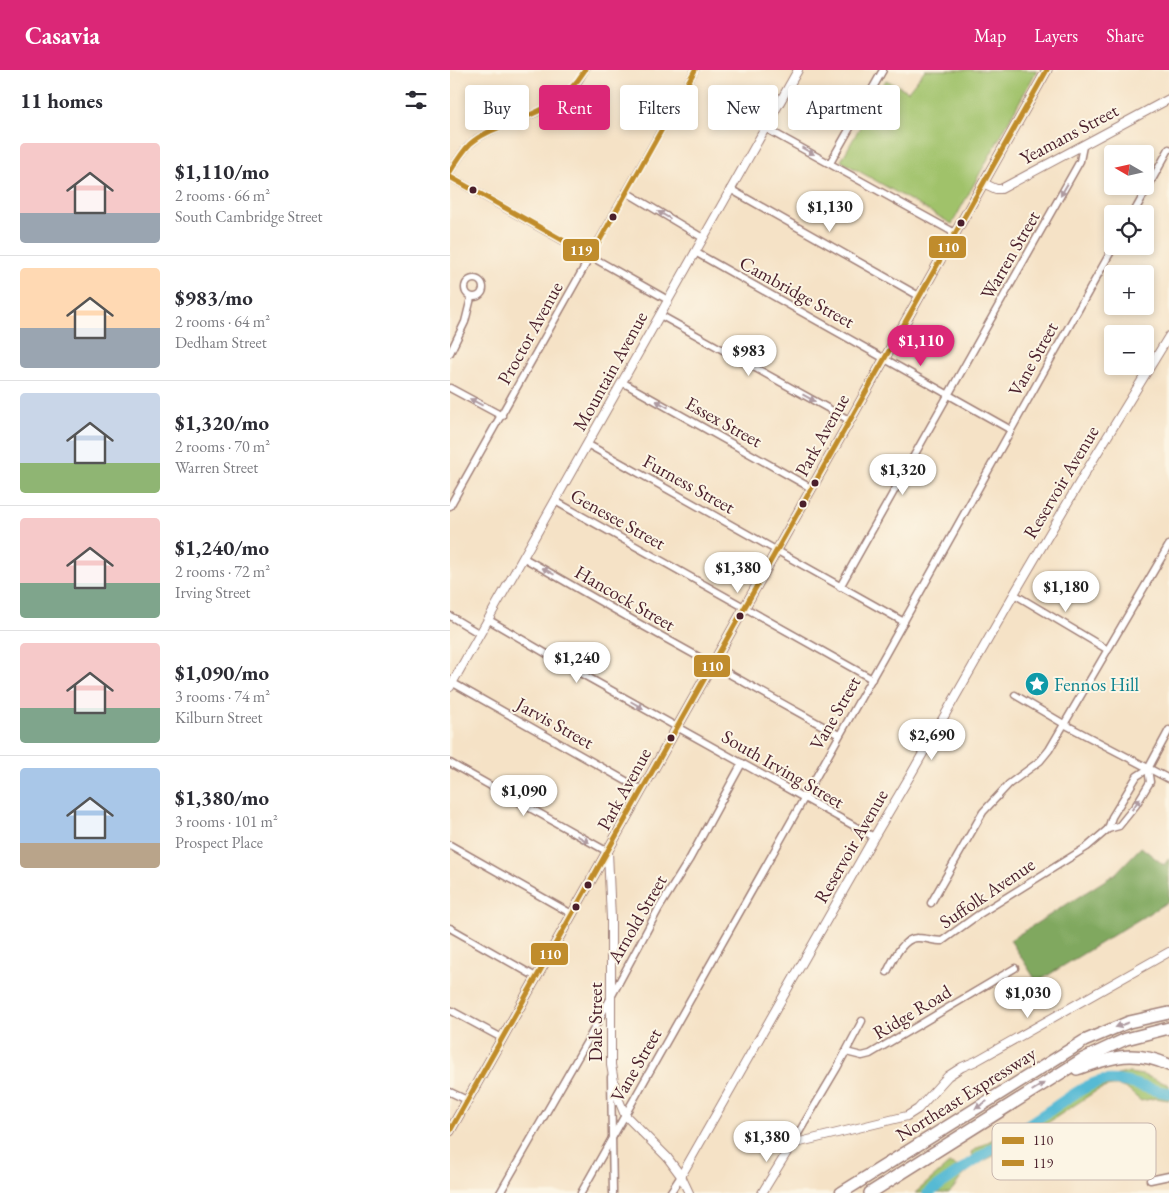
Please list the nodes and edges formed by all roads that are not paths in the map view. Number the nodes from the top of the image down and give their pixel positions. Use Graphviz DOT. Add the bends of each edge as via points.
graph roads {
  1 [pos="585,70"];
  2 [pos="695,70"];
  3 [pos="798,70"];
  4 [pos="883,70"];
  5 [pos="1047,70"];
  6 [pos="1169,99"];
  7 [pos="778,105"];
  8 [pos="764,130"];
  9 [pos="769,130"];
  10 [pos="1083,146"];
  11 [pos="1169,149"];
  12 [pos="830,164"];
  13 [pos="450,172"];
  14 [pos="450,177"];
  15 [pos="983,183"];
  16 [pos="730,189"];
  17 [pos="626,192"];
  18 [pos="1138,205"];
  19 [pos="954,233"];
  20 [pos="703,238"];
  21 [pos="695,252"];
  22 [pos="1109,255"];
  23 [pos="591,256"];
  24 [pos="919,296"];
  25 [pos="471,298"];
  26 [pos="668,300"];
  27 [pos="660,315"];
  28 [pos="1169,336"];
  29 [pos="450,353"];
  30 [pos="884,358"];
  31 [pos="622,382"];
  32 [pos="450,388"];
  33 [pos="948,394"];
  34 [pos="502,416"];
  35 [pos="849,420"];
  36 [pos="1011,430"];
  37 [pos="587,444"];
  38 [pos="811,488"];
  39 [pos="555,501"];
  40 [pos="450,506"];
  41 [pos="1169,546"];
  42 [pos="776,550"];
  43 [pos="524,558"];
  44 [pos="840,587"];
  45 [pos="1014,594"];
  46 [pos="744,607"];
  47 [pos="450,616"];
  48 [pos="488,620"];
  49 [pos="904,622"];
  50 [pos="480,634"];
  51 [pos="1108,650"];
  52 [pos="712,665"];
  53 [pos="872,679"];
  54 [pos="451,685"];
  55 [pos="1015,695"];
  56 [pos="1064,724"];
  57 [pos="677,728"];
  58 [pos="1169,730"];
  59 [pos="839,735"];
  60 [pos="450,763"];
  61 [pos="742,763"];
  62 [pos="1148,769"];
  63 [pos="1169,779"];
  64 [pos="642,790"];
  65 [pos="804,799"];
  66 [pos="1108,829"];
  67 [pos="874,837"];
  68 [pos="450,845"];
  69 [pos="608,852"];
  70 [pos="931,903"];
  71 [pos="572,914"];
  72 [pos="450,928"];
  73 [pos="1169,952"];
  74 [pos="1016,968"];
  75 [pos="887,972"];
  76 [pos="536,977"];
  77 [pos="611,996"];
  78 [pos="450,1010"];
  79 [pos="1169,1013"];
  80 [pos="862,1021"];
  81 [pos="1169,1028"];
  82 [pos="502,1038"];
  83 [pos="846,1052"];
  84 [pos="611,1064"];
  85 [pos="1169,1065"];
  86 [pos="1056,1076"];
  87 [pos="450,1092"];
  88 [pos="467,1100"];
  89 [pos="625,1115"];
  90 [pos="450,1131"];
  91 [pos="612,1138"];
  92 [pos="792,1144"];
  93 [pos="681,1176"];
  94 [pos="1169,1176"];
  95 [pos="1156,1179"];
  96 [pos="500,1193"];
  97 [pos="581,1193"];
  98 [pos="613,1193"];
  99 [pos="670,1193"];
  100 [pos="689,1193"];
  101 [pos="762,1193"];
  102 [pos="841,1193"];
  103 [pos="870,1193"];
  1 -- 13 [label="street" via="569,92 550,107 490,131 476,140 458,157"];
  2 -- 17 [label="street, Proctor Avenue"];
  3 -- 7 [label="street, Mountain Avenue"];
  4 -- 12 [label="street"];
  5 -- 15 [label="main road, Park Avenue"];
  6 -- 10 [label="street, Yeamans Street"];
  8 -- 16 [label="street, Mountain Avenue"];
  9 -- 12 [label="street, one-way"];
  10 -- 15 [label="street, Yeamans Street" via="1001,189"];
  10 -- 33 [label="street, Warren Street, one-way" via="1080,162"];
  11 -- 18 [label="street"];
  12 -- 19 [label="street"];
  14 -- 23 [label="street"];
  15 -- 19 [label="main road, Park Avenue"];
  16 -- 20 [label="street, Mountain Avenue"];
  16 -- 24 [label="street"];
  20 -- 17 [label="street, one-way"];
  17 -- 23 [label="street, Proctor Avenue"];
  19 -- 24 [label="main road, Park Avenue"];
  20 -- 21 [label="street, Mountain Avenue"];
  21 -- 26 [label="street, Mountain Avenue"];
  21 -- 30 [label="street, Cambridge Street"];
  22 -- 36 [label="street, Vane Street"];
  23 -- 26 [label="street"];
  23 -- 34 [label="street, Proctor Avenue"];
  24 -- 30 [label="main road, Park Avenue"];
  25 -- 29 [label="street" via="465,322"];
  26 -- 27 [label="street, Mountain Avenue"];
  27 -- 31 [label="street, Mountain Avenue"];
  27 -- 35 [label="street, one-way"];
  28 -- 45 [label="street, Reservoir Avenue"];
  30 -- 33 [label="street, Cambridge Street"];
  30 -- 35 [label="main road, Park Avenue"];
  31 -- 37 [label="street, Mountain Avenue"];
  38 -- 31 [label="street, Essex Street, one-way"];
  34 -- 32 [label="street, one-way"];
  33 -- 36 [label="street, Cambridge Street"];
  33 -- 44 [label="street, Warren Street"];
  34 -- 40 [label="street, Proctor Avenue"];
  35 -- 38 [label="main road, Park Avenue"];
  36 -- 49 [label="street, Vane Street"];
  37 -- 39 [label="street, Mountain Avenue"];
  37 -- 42 [label="street, Furness Street"];
  38 -- 42 [label="main road, Park Avenue"];
  39 -- 43 [label="street, Mountain Avenue"];
  39 -- 46 [label="street, Genesee Street"];
  41 -- 51 [label="street"];
  42 -- 44 [label="street, Furness Street"];
  42 -- 46 [label="main road, Park Avenue"];
  43 -- 48 [label="street, Mountain Avenue"];
  52 -- 43 [label="street, Hancock Street, one-way"];
  44 -- 49 [label="street, Furness Street"];
  45 -- 51 [label="street"];
  45 -- 67 [label="street, Reservoir Avenue"];
  46 -- 52 [label="main road, Park Avenue"];
  46 -- 53 [label="street, Genesee Street"];
  47 -- 50 [label="street"];
  48 -- 50 [label="street, Mountain Avenue"];
  48 -- 57 [label="street, South Irving Street, one-way"];
  49 -- 53 [label="street, Vane Street"];
  50 -- 54 [label="street, Mountain Avenue"];
  51 -- 56 [label="street"];
  52 -- 57 [label="main road, Park Avenue"];
  52 -- 59 [label="street, Hancock Street"];
  53 -- 59 [label="street, Vane Street"];
  54 -- 64 [label="street, Jarvis Street"];
  55 -- 56 [label="street"];
  56 -- 62 [label="street"];
  56 -- 70 [label="street" via="1040,761 1009,784 983,812"];
  57 -- 61 [label="street, South Irving Street"];
  57 -- 64 [label="main road, Park Avenue"];
  58 -- 62 [label="street, Suffolk Avenue"];
  59 -- 65 [label="street, Vane Street"];
  60 -- 69 [label="street, one-way"];
  61 -- 65 [label="street, South Irving Street"];
  61 -- 77 [label="street, Arnold Street"];
  62 -- 63 [label="street"];
  62 -- 66 [label="street, Suffolk Avenue" via="1137,776"];
  66 -- 62 [label="street, Suffolk Avenue, one-way" via="1119,826 1136,805 1150,782"];
  64 -- 69 [label="main road, Park Avenue"];
  65 -- 67 [label="street, South Irving Street"];
  65 -- 89 [label="street, Vane Street"];
  66 -- 75 [label="street, Suffolk Avenue" via="1087,847 942,941 911,938 898,952"];
  67 -- 93 [label="street, Reservoir Avenue"];
  68 -- 71 [label="street"];
  69 -- 71 [label="main road, Park Avenue"];
  69 -- 77 [label="street, Dale Street"];
  71 -- 76 [label="main road, Park Avenue"];
  72 -- 76 [label="street"];
  73 -- 92 [label="street" via="957,1070 907,1116"];
  74 -- 83 [label="street, Ridge Road" via="870,1054 862,1056"];
  76 -- 82 [label="main road, Park Avenue"];
  77 -- 84 [label="street, Dale Street"];
  77 -- 96 [label="street, Arnold Street"];
  78 -- 82 [label="street"];
  79 -- 102 [label="highway, Northeast Expressway, one-way" via="1129,1022 1084,1041"];
  80 -- 83 [label="street"];
  81 -- 86 [label="highway, Northeast Expressway" via="1115,1043"];
  82 -- 88 [label="main road, Park Avenue"];
  83 -- 92 [label="street"];
  84 -- 89 [label="street" via="616,1093"];
  84 -- 91 [label="street, Dale Street"];
  85 -- 86 [label="highway" via="1142,1057 1116,1057"];
  103 -- 86 [label="highway, Northeast Expressway, one-way"];
  87 -- 88 [label="street"];
  88 -- 90 [label="main road, Park Avenue"];
  89 -- 91 [label="street, Vane Street"];
  89 -- 93 [label="street" via="667,1157"];
  91 -- 97 [label="street, Vane Street"];
  91 -- 98 [label="street, Dale Street"];
  92 -- 101 [label="street"];
  93 -- 99 [label="street, Reservoir Avenue"];
  93 -- 100 [label="street"];
  94 -- 95 [label="street"];
}
